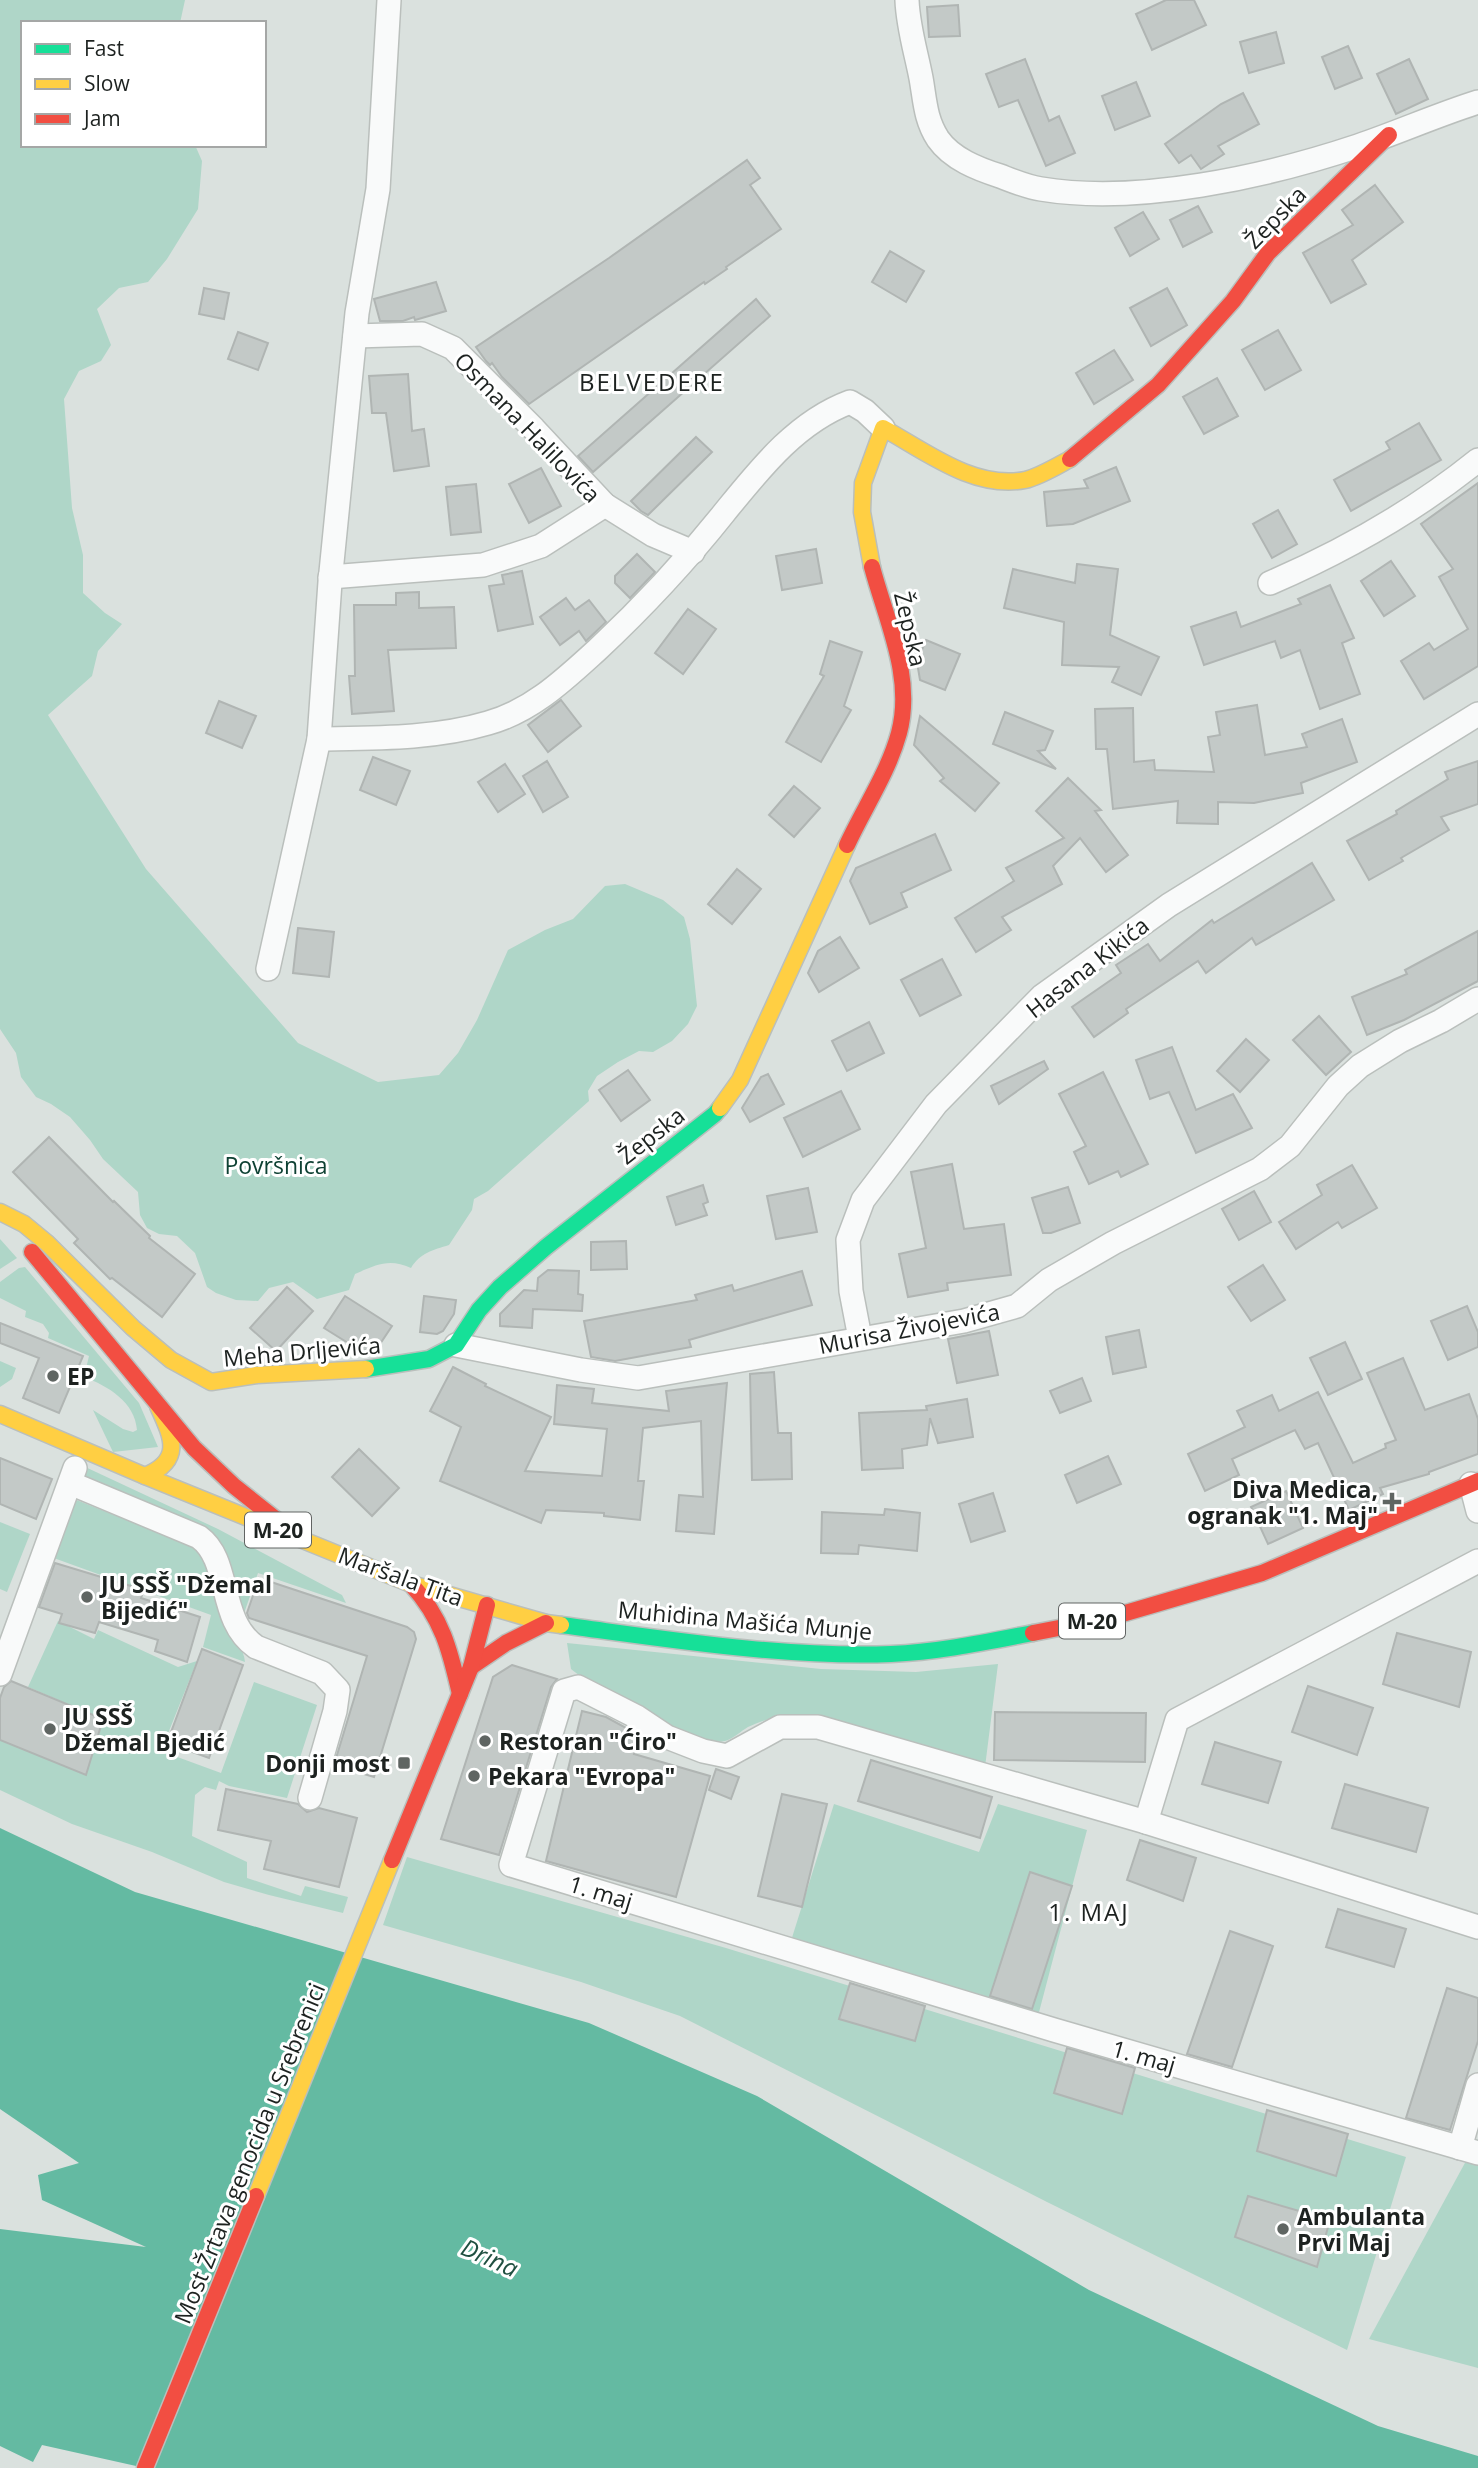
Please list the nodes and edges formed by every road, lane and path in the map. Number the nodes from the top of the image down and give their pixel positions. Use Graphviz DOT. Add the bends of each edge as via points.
graph roads {
  1 [pos="389,0"];
  2 [pos="907,0"];
  3 [pos="1478,102"];
  4 [pos="1389,135"];
  5 [pos="355,336"];
  6 [pos="883,428"];
  7 [pos="1478,460"];
  8 [pos="605,505"];
  9 [pos="693,552"];
  10 [pos="330,577"];
  11 [pos="1270,583"];
  12 [pos="1478,714"];
  13 [pos="318,739"];
  14 [pos="268,969"];
  15 [pos="1478,999"];
  16 [pos="0,1212"];
  17 [pos="860,1338"];
  18 [pos="456,1345"];
  19 [pos="158,1406"];
  20 [pos="0,1414"];
  21 [pos="81,1449"];
  22 [pos="145,1476"];
  23 [pos="70,1483"];
  24 [pos="1474,1483"];
  25 [pos="1478,1511"];
  26 [pos="300,1539"];
  27 [pos="1478,1562"];
  28 [pos="411,1584"];
  29 [pos="487,1605"];
  30 [pos="546,1623"];
  31 [pos="471,1667"];
  32 [pos="0,1674"];
  33 [pos="460,1694"];
  34 [pos="310,1798"];
  35 [pos="1146,1822"];
  36 [pos="1478,1927"];
  37 [pos="1478,2085"];
  38 [pos="1469,2150"];
  39 [pos="145,2468"];
  1 -- 5 [label="street" via="378,189"];
  2 -- 4 [label="street" via="927,118 939,140 952,154 981,170 1038,189 1101,195 1217,182 1285,169"];
  3 -- 4 [label="street"];
  4 -- 6 [label="main road, Žepska" via="1268,253 1233,302 1158,385 1069,460 1027,480 997,482 963,472"];
  5 -- 8 [label="street, Osmana Halilovića" via="422,334 453,348"];
  5 -- 10 [label="street"];
  6 -- 9 [label="street" via="850,402 816,419 768,460"];
  6 -- 18 [label="main road, Žepska" via="863,481 863,512 901,676 902,716 896,744 740,1080 715,1114 500,1287"];
  7 -- 11 [label="street" via="1394,519 1320,562"];
  8 -- 9 [label="street, Osmana Halilovića" via="653,535"];
  8 -- 10 [label="street" via="541,546 483,565"];
  9 -- 13 [label="street" via="636,614 548,693 521,709 488,723 424,735"];
  10 -- 13 [label="street"];
  12 -- 17 [label="street, Hasana Kikića" via="1169,905 1042,996 936,1104 863,1200 848,1240"];
  13 -- 14 [label="street"];
  15 -- 17 [label="street, Murisa Živojevića" via="1360,1066 1290,1146 1260,1169 1114,1243 1049,1280 1017,1306 964,1321"];
  16 -- 18 [label="main road, Meha Drljevića" via="47,1243 171,1360 211,1382 397,1366 429,1359"];
  16 -- 19 [label="main road, Meha Drljevića"];
  17 -- 18 [label="street, Murisa Živojevića" via="638,1378"];
  19 -- 22 [label="main road" via="173,1448 166,1465"];
  19 -- 26 [label="main road, Meha Drljevića" via="213,1467"];
  20 -- 21 [label="main road, Maršala Tita / M-20"];
  21 -- 22 [label="main road, Maršala Tita / M-20"];
  21 -- 23 [label="street"];
  22 -- 26 [label="main road, Maršala Tita / M-20"];
  23 -- 32 [label="street"];
  23 -- 34 [label="street" via="208,1544 230,1611 248,1641 322,1673 338,1690"];
  24 -- 25 [label="street"];
  24 -- 30 [label="main road, Muhidina Mašića Munje / M-20" via="1262,1573 1105,1619 957,1648 890,1654 806,1652"];
  26 -- 28 [label="main road, Maršala Tita / M-20"];
  27 -- 35 [label="street" via="1177,1720"];
  28 -- 29 [label="main road, Maršala Tita / M-20"];
  28 -- 33 [label="main road" via="440,1619"];
  29 -- 30 [label="main road, Muhidina Mašića Munje / M-20"];
  29 -- 31 [label="main road, Most Žrtava genocida u Srebrenici"];
  30 -- 31 [label="main road"];
  31 -- 33 [label="main road, Most Žrtava genocida u Srebrenici"];
  33 -- 39 [label="main road, Most Žrtava genocida u Srebrenici"];
  35 -- 36 [label="street, 1. maj"];
  35 -- 38 [label="street, 1. maj" via="818,1727 780,1727 727,1756 703,1751 667,1737 578,1687 564,1691 511,1865"];
  37 -- 38 [label="street, 1. maj"];
}
